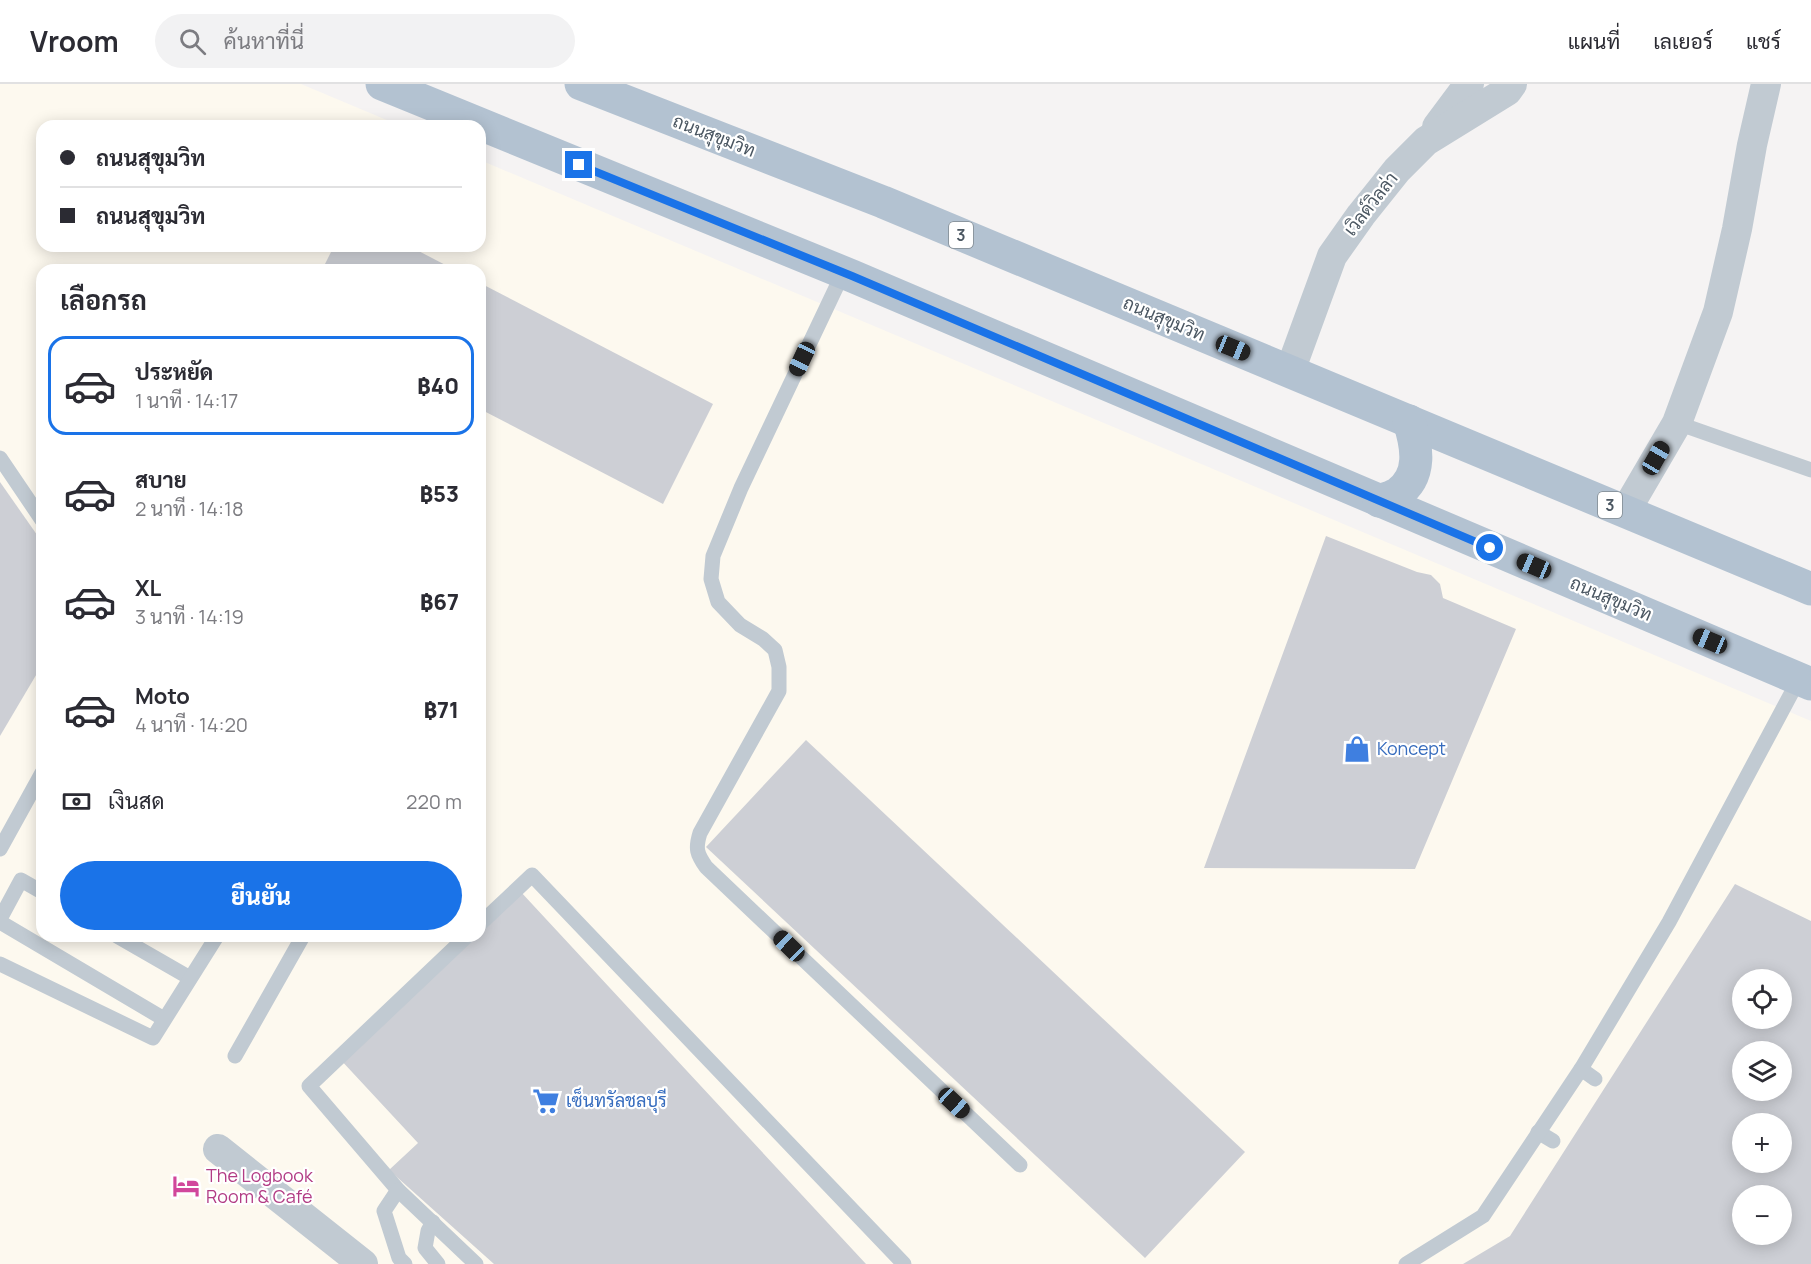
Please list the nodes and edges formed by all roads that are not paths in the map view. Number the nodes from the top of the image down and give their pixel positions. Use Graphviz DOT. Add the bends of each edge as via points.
graph roads {
  1 [pos="382,84"];
  2 [pos="581,84"];
  3 [pos="1469,84"];
  4 [pos="1512,84"];
  5 [pos="1766,84"];
  6 [pos="470,120"];
  7 [pos="486,127"];
  8 [pos="1426,141"];
  9 [pos="843,273"];
  10 [pos="1290,371"];
  11 [pos="1408,421"];
  12 [pos="1677,423"];
  13 [pos="0,459"];
  14 [pos="1811,470"];
  15 [pos="1380,501"];
  16 [pos="36,511"];
  17 [pos="1625,512"];
  18 [pos="1811,590"];
  19 [pos="1805,681"];
  20 [pos="36,784"];
  21 [pos="0,849"];
  22 [pos="36,889"];
  23 [pos="486,918"];
  24 [pos="0,921"];
  25 [pos="127,942"];
  26 [pos="213,942"];
  27 [pos="300,942"];
  28 [pos="461,942"];
  29 [pos="0,964"];
  30 [pos="190,978"];
  31 [pos="164,1019"];
  32 [pos="235,1056"];
  33 [pos="1581,1069"];
  34 [pos="1595,1079"];
  35 [pos="1538,1132"];
  36 [pos="1553,1141"];
  37 [pos="218,1149"];
  38 [pos="1020,1165"];
  39 [pos="398,1190"];
  40 [pos="433,1222"];
  41 [pos="363,1264"];
  42 [pos="405,1264"];
  43 [pos="438,1264"];
  44 [pos="476,1264"];
  45 [pos="904,1264"];
  46 [pos="1406,1264"];
  1 -- 6 [label="main road, ถนนสุขุมวิท"];
  2 -- 10 [label="main road, ถนนสุขุมวิท / 3" via="883,202"];
  3 -- 8 [label="street"];
  4 -- 8 [label="street, เวิลด์วิลล่า" via="1507,91"];
  5 -- 12 [label="street" via="1718,312"];
  7 -- 9 [label="main road, ถนนสุขุมวิท"];
  8 -- 10 [label="street, เวิลด์วิลล่า" via="1397,170 1332,256"];
  9 -- 15 [label="main road, ถนนสุขุมวิท"];
  9 -- 38 [label="lane" via="713,556 711,579 718,602 740,625 775,650 779,691 700,833 698,856"];
  10 -- 11 [label="main road, ถนนสุขุมวิท / 3"];
  11 -- 15 [label="main road" via="1415,439 1415,470 1397,494"];
  11 -- 17 [label="main road, ถนนสุขุมวิท / 3"];
  12 -- 14 [label="lane"];
  12 -- 17 [label="street"];
  13 -- 16 [label="lane"];
  15 -- 19 [label="main road, ถนนสุขุมวิท"];
  17 -- 18 [label="main road, ถนนสุขุมวิท / 3"];
  19 -- 33 [label="lane"];
  20 -- 21 [label="lane"];
  22 -- 24 [label="lane" via="21,880"];
  23 -- 45 [label="lane" via="532,875"];
  24 -- 31 [label="lane"];
  25 -- 30 [label="lane"];
  26 -- 30 [label="lane"];
  27 -- 32 [label="lane"];
  28 -- 39 [label="lane" via="309,1086"];
  29 -- 31 [label="lane" via="153,1038"];
  30 -- 31 [label="lane"];
  33 -- 34 [label="lane"];
  33 -- 35 [label="lane"];
  35 -- 36 [label="lane"];
  35 -- 46 [label="lane" via="1483,1216"];
  37 -- 41 [label="street"];
  39 -- 40 [label="lane"];
  39 -- 42 [label="lane" via="384,1211 399,1258"];
  40 -- 43 [label="lane" via="425,1248"];
  40 -- 44 [label="lane"];
}
